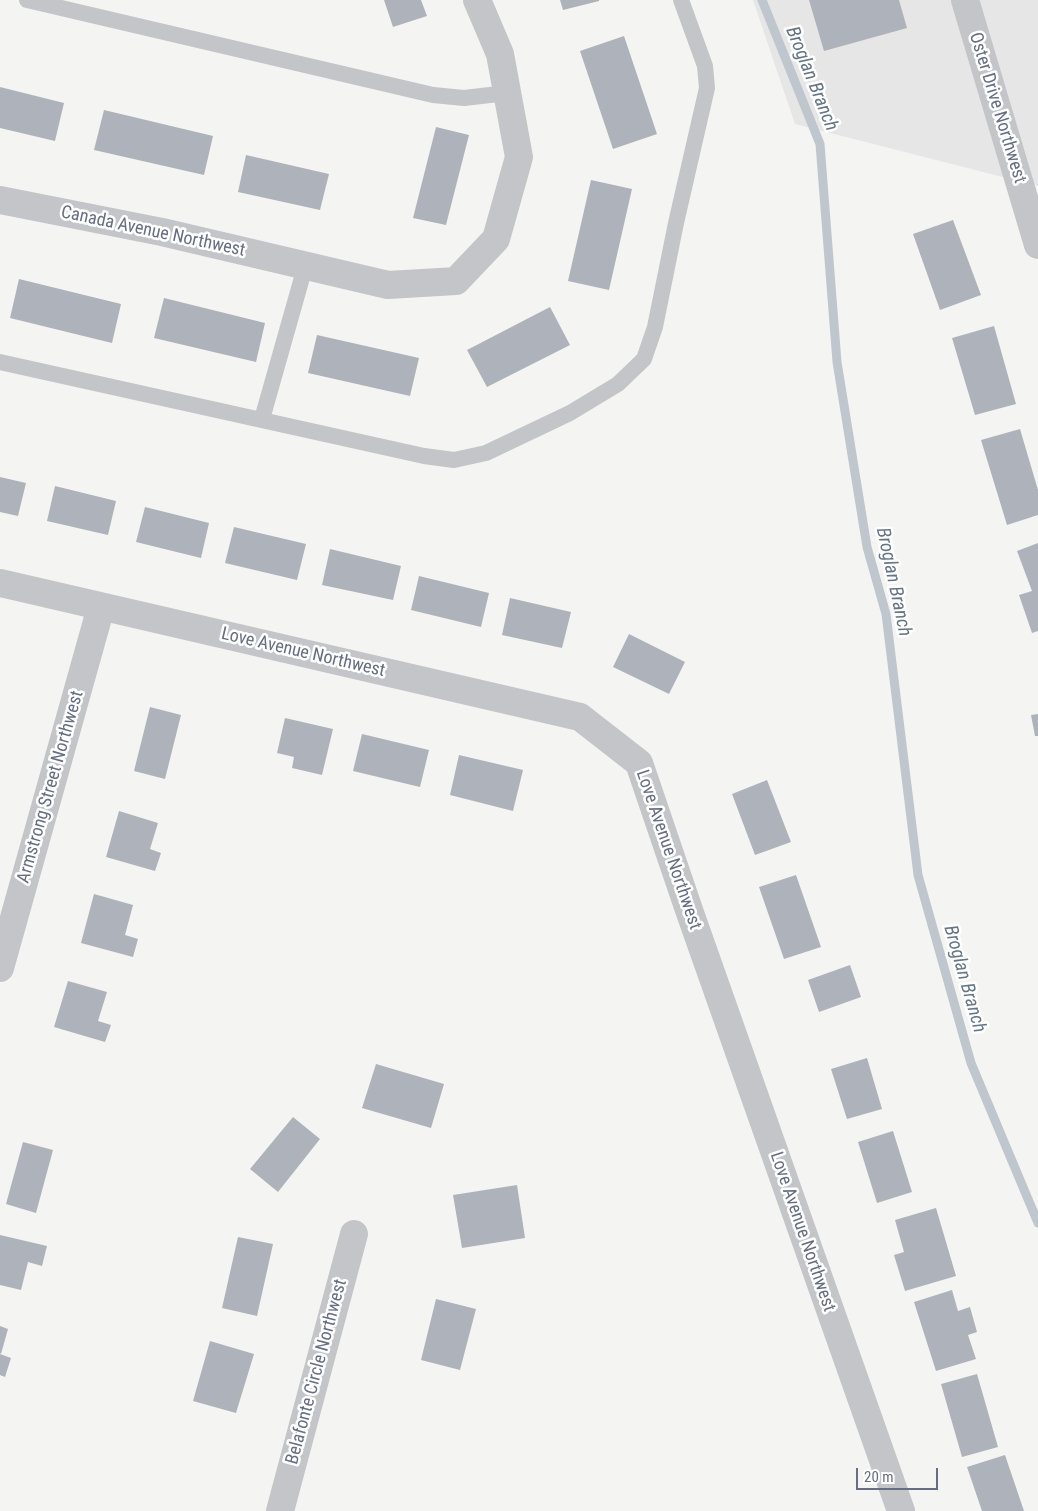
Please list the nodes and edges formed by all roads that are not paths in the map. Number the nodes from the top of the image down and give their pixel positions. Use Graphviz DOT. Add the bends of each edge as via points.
graph roads {
  1 [pos="27,0"];
  2 [pos="477,0"];
  3 [pos="681,0"];
  4 [pos="965,0"];
  5 [pos="507,93"];
  6 [pos="0,200"];
  7 [pos="1038,245"];
  8 [pos="305,267"];
  9 [pos="0,362"];
  10 [pos="262,419"];
  11 [pos="0,583"];
  12 [pos="101,607"];
  13 [pos="0,968"];
  14 [pos="354,1234"];
  15 [pos="280,1511"];
  16 [pos="901,1511"];
  1 -- 5 [label="lane" via="433,95 464,98"];
  2 -- 5 [label="street, Canada Avenue Northwest" via="500,54"];
  3 -- 10 [label="lane" via="705,66 707,88 655,327 644,359 618,384 570,412 486,452 454,460"];
  4 -- 7 [label="street, Oster Drive Northwest"];
  5 -- 8 [label="street, Canada Avenue Northwest" via="519,157 496,239 456,281 388,285"];
  6 -- 8 [label="street, Canada Avenue Northwest" via="162,232"];
  8 -- 10 [label="lane"];
  9 -- 10 [label="lane"];
  11 -- 12 [label="street, Love Avenue Northwest"];
  12 -- 13 [label="street, Armstrong Street Northwest"];
  12 -- 16 [label="street, Love Avenue Northwest" via="580,717 639,764"];
  14 -- 15 [label="street, Belafonte Circle Northwest"];
}
